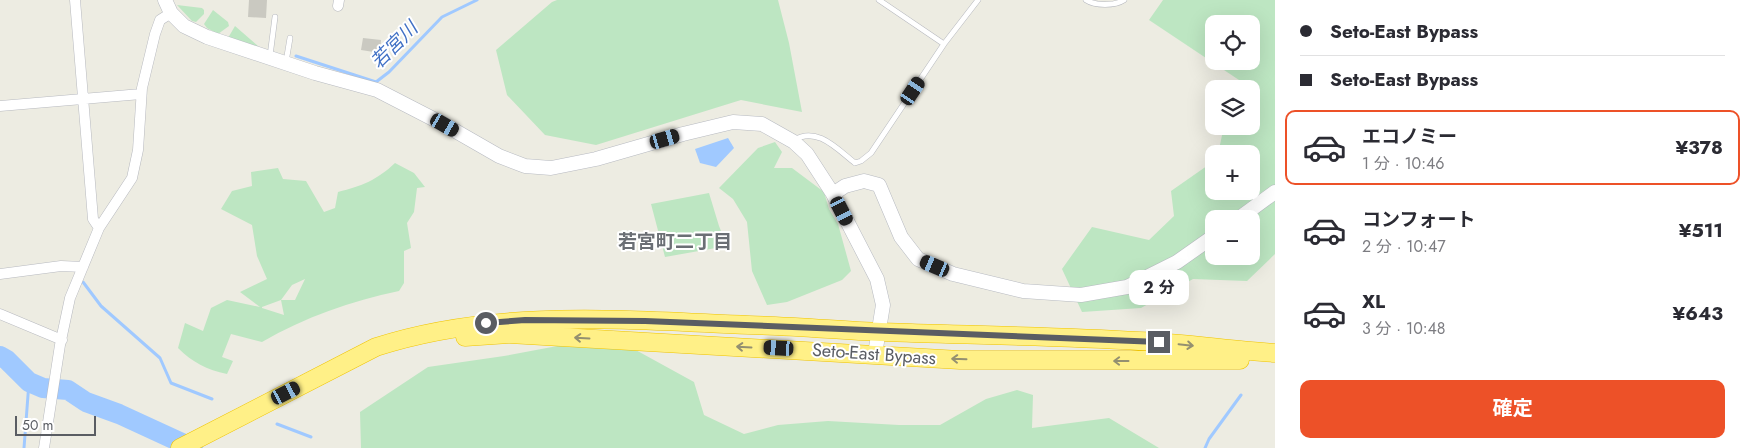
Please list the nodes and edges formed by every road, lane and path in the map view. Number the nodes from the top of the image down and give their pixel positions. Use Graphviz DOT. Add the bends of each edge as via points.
graph roads {
  1 [pos="75,0"];
  2 [pos="165,0"];
  3 [pos="879,0"];
  4 [pos="978,0"];
  5 [pos="1086,0"];
  6 [pos="1124,0"];
  7 [pos="171,13"];
  8 [pos="275,17"];
  9 [pos="290,38"];
  10 [pos="944,44"];
  11 [pos="270,58"];
  12 [pos="285,63"];
  13 [pos="141,94"];
  14 [pos="83,100"];
  15 [pos="0,106"];
  16 [pos="793,141"];
  17 [pos="1275,192"];
  18 [pos="833,194"];
  19 [pos="1250,210"];
  20 [pos="99,228"];
  21 [pos="1205,242"];
  22 [pos="83,267"];
  23 [pos="0,274"];
  24 [pos="0,314"];
  25 [pos="878,332"];
  26 [pos="61,342"];
  27 [pos="1275,353"];
  28 [pos="875,354"];
  29 [pos="356,357"];
  30 [pos="1275,360"];
  31 [pos="44,448"];
  32 [pos="180,448"];
  1 -- 14 [label="street"];
  2 -- 7 [label="street"];
  3 -- 10 [label="lane"];
  4 -- 10 [label="lane"];
  5 -- 6 [label="lane" via="1092,4"];
  7 -- 11 [label="street" via="184,26 207,37"];
  7 -- 13 [label="street" via="160,20"];
  8 -- 11 [label="lane"];
  9 -- 12 [label="lane"];
  10 -- 16 [label="lane" via="871,153 861,161 855,163 813,135 803,135"];
  11 -- 12 [label="street"];
  12 -- 16 [label="street" via="377,90 499,156 525,166 551,168 596,159 733,122 762,124"];
  13 -- 14 [label="street"];
  13 -- 20 [label="street" via="138,150 132,178"];
  14 -- 15 [label="street"];
  14 -- 20 [label="street" via="93,219"];
  16 -- 18 [label="street" via="808,154"];
  17 -- 19 [label="street"];
  18 -- 21 [label="street" via="864,180 879,185 901,237 918,259 953,274 1023,291 1081,296 1127,287 1177,262"];
  18 -- 25 [label="street" via="877,280 884,305"];
  20 -- 22 [label="street"];
  22 -- 23 [label="street" via="61,266"];
  22 -- 26 [label="street" via="70,298"];
  24 -- 26 [label="street"];
  25 -- 27 [label="highway, Seto-East Bypass, one-way" via="1141,341"];
  25 -- 28 [label="street"];
  25 -- 29 [label="highway, Seto-East Bypass" via="645,321 525,320 454,327 405,338"];
  26 -- 31 [label="street"];
  28 -- 29 [label="highway, Seto-East Bypass, one-way" via="509,334 451,338"];
  30 -- 28 [label="highway, Seto-East Bypass, one-way" via="960,360"];
  29 -- 32 [label="highway, Seto-East Bypass"];
}
